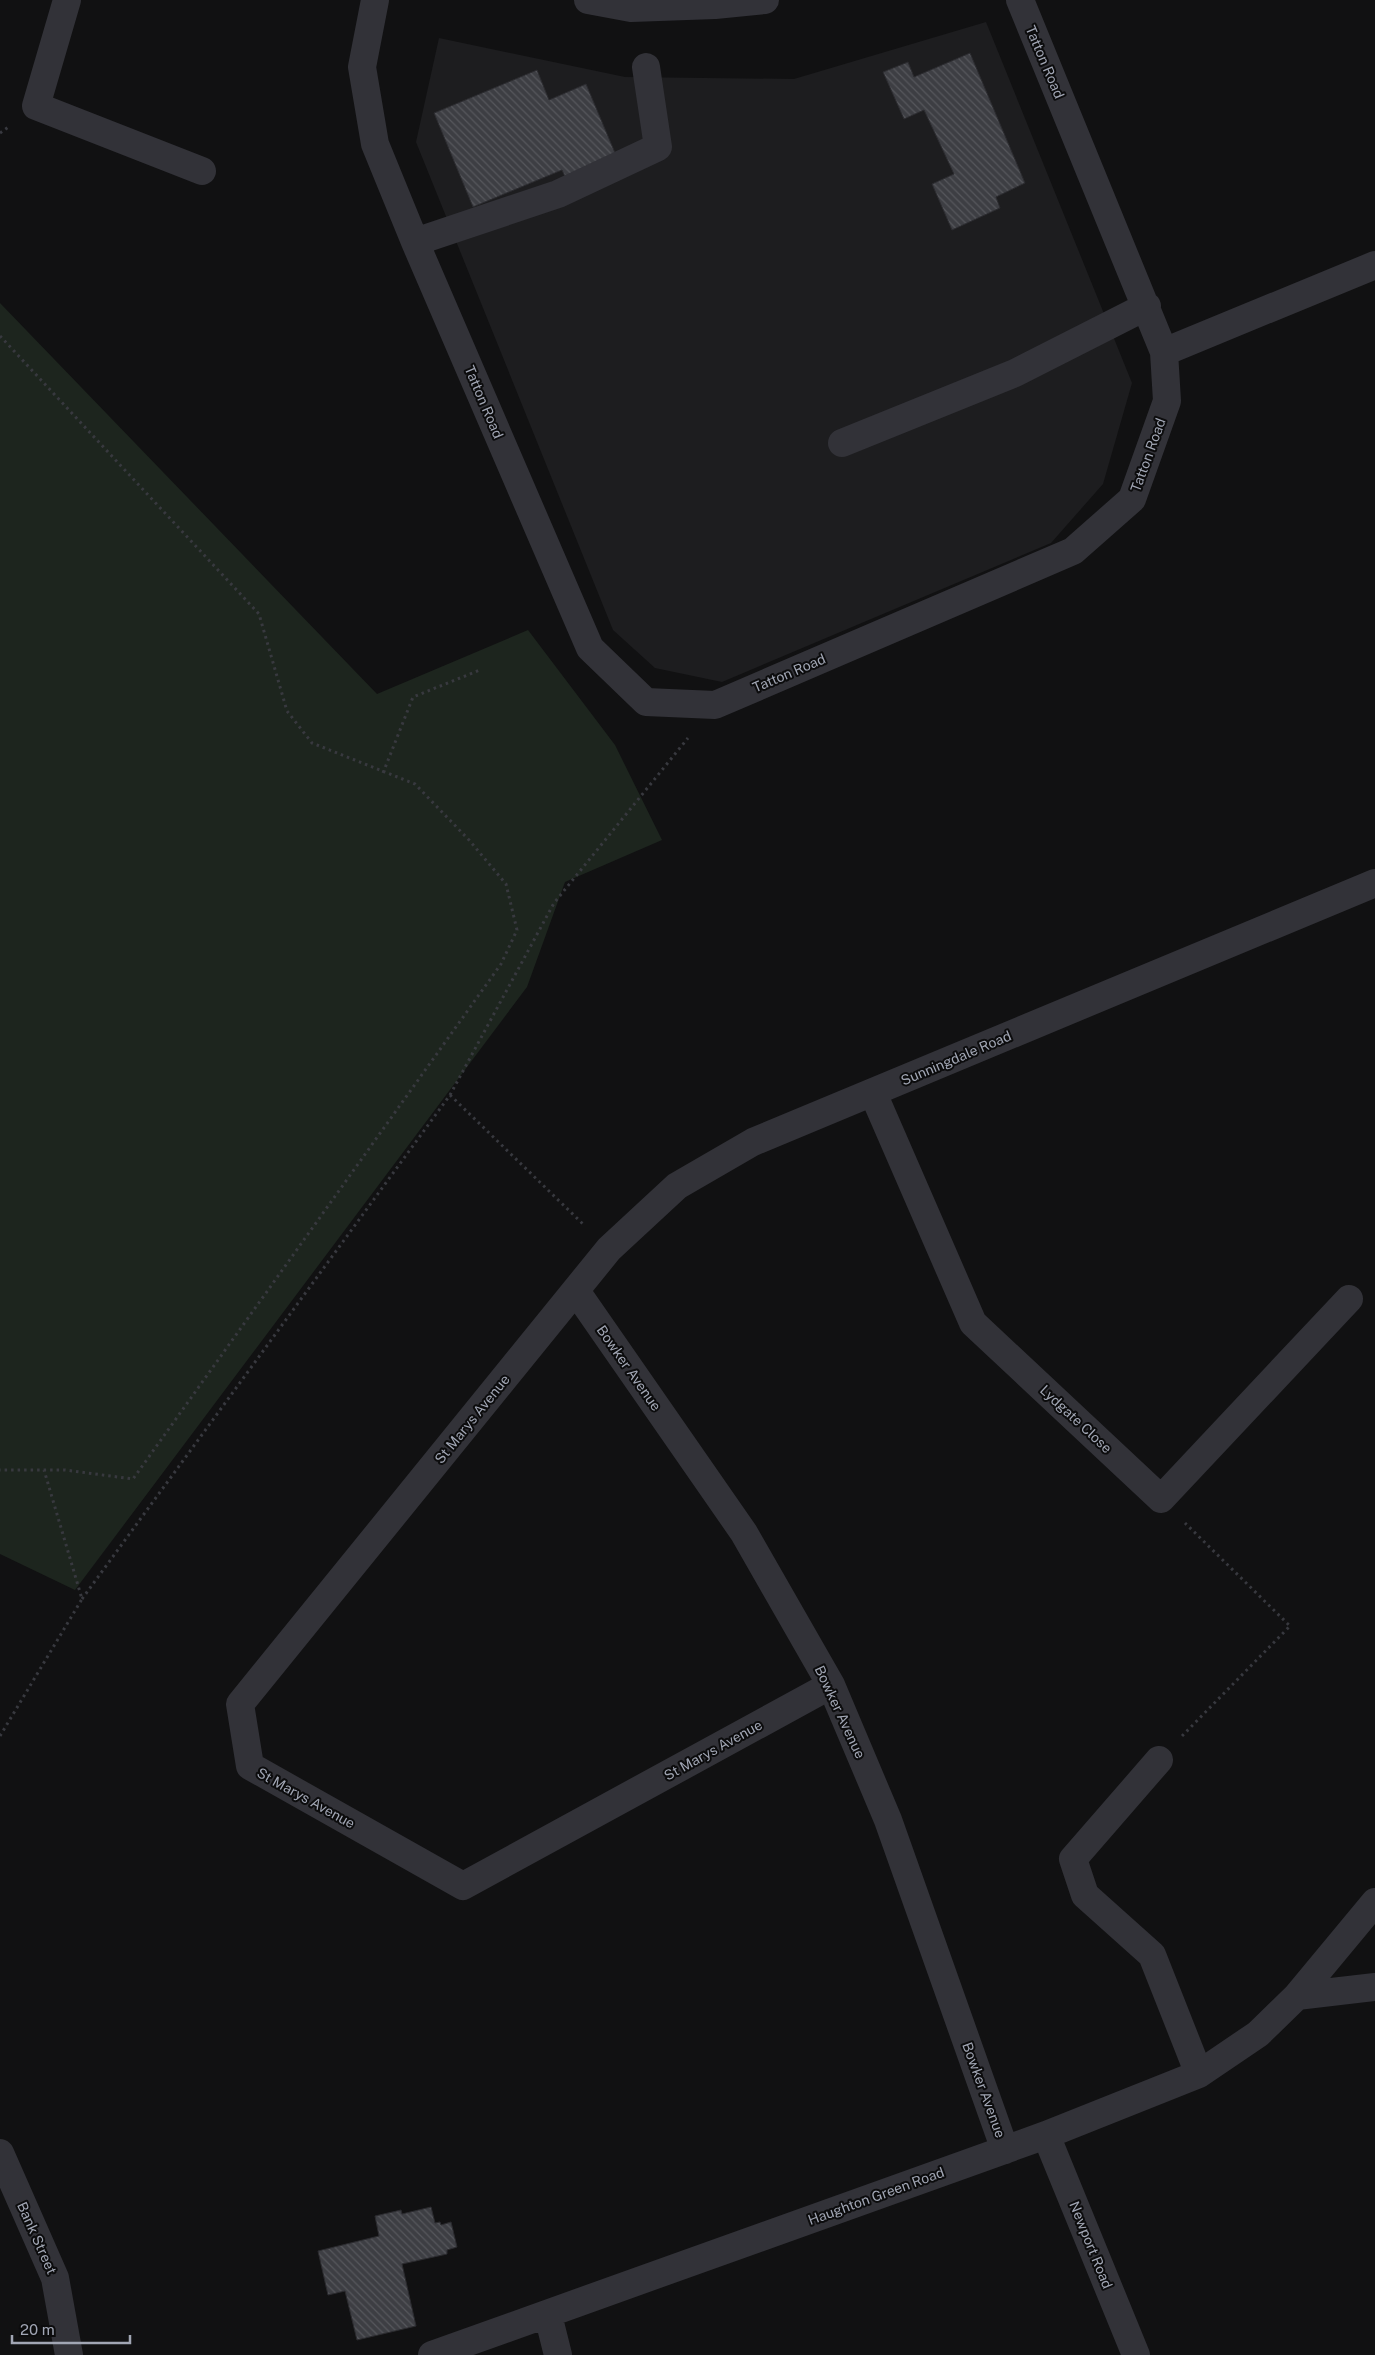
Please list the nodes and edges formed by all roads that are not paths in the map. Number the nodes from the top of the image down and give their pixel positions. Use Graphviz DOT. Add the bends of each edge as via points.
graph roads {
  1 [pos="67,0"];
  2 [pos="375,0"];
  3 [pos="588,0"];
  4 [pos="765,0"];
  5 [pos="1020,0"];
  6 [pos="646,67"];
  7 [pos="202,171"];
  8 [pos="415,242"];
  9 [pos="1375,265"];
  10 [pos="1146,306"];
  11 [pos="1164,352"];
  12 [pos="842,443"];
  13 [pos="1375,883"];
  14 [pos="873,1093"];
  15 [pos="576,1291"];
  16 [pos="1349,1299"];
  17 [pos="831,1685"];
  18 [pos="1159,1760"];
  19 [pos="1375,1902"];
  20 [pos="1375,1986"];
  21 [pos="1297,1996"];
  22 [pos="1200,2074"];
  23 [pos="1046,2135"];
  24 [pos="1005,2150"];
  25 [pos="0,2153"];
  26 [pos="548,2315"];
  27 [pos="69,2355"];
  28 [pos="432,2355"];
  29 [pos="558,2355"];
  30 [pos="1136,2355"];
  1 -- 7 [label="street" via="36,106"];
  2 -- 8 [label="street, Tatton Road" via="362,67 375,144"];
  3 -- 4 [label="street" via="631,8"];
  5 -- 10 [label="street, Tatton Road"];
  6 -- 8 [label="street" via="658,147 558,194"];
  8 -- 11 [label="street, Tatton Road" via="590,648 646,702 715,705 1073,551 1132,499 1167,401"];
  9 -- 11 [label="street"];
  10 -- 11 [label="street, Tatton Road"];
  10 -- 12 [label="street" via="1015,373"];
  13 -- 14 [label="street, Sunningdale Road"];
  14 -- 15 [label="street, Sunningdale Road" via="754,1142 677,1186 609,1249"];
  14 -- 16 [label="street, Lydgate Close" via="973,1323 1161,1499"];
  15 -- 17 [label="street, Bowker Avenue" via="744,1533"];
  15 -- 17 [label="street, St Marys Avenue" via="240,1704 250,1766 463,1886"];
  17 -- 24 [label="street, Bowker Avenue" via="888,1820"];
  18 -- 22 [label="street" via="1073,1859 1085,1895 1152,1955"];
  19 -- 21 [label="street, Haughton Green Road"];
  20 -- 21 [label="street"];
  21 -- 22 [label="street, Haughton Green Road" via="1258,2034"];
  22 -- 23 [label="street, Haughton Green Road"];
  23 -- 24 [label="street, Haughton Green Road"];
  23 -- 30 [label="street, Newport Road"];
  24 -- 26 [label="street, Haughton Green Road"];
  25 -- 27 [label="street, Bank Street" via="55,2278"];
  26 -- 28 [label="street, Haughton Green Road"];
  26 -- 29 [label="street"];
}
